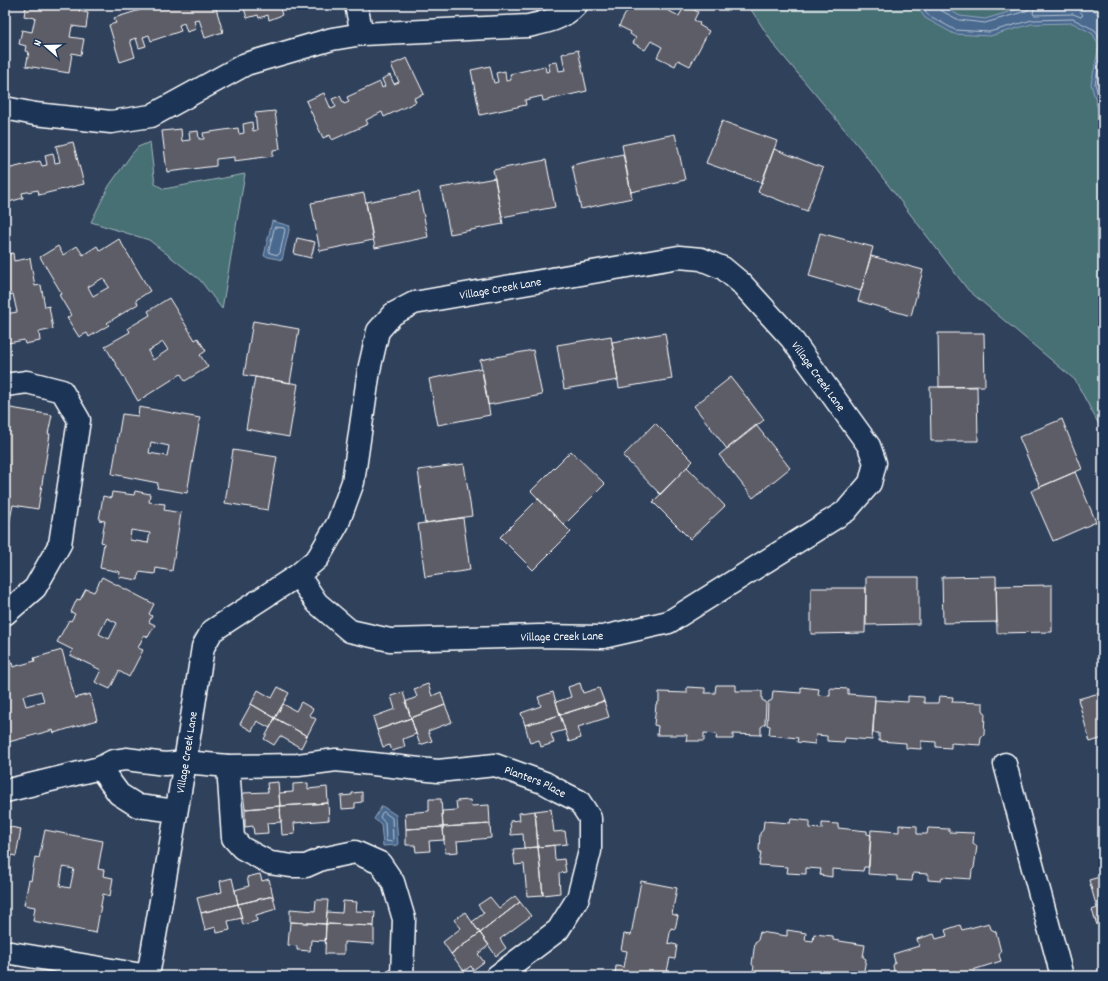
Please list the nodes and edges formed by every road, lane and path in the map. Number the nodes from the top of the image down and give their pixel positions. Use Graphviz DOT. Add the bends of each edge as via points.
graph roads {
  1 [pos="356,5"];
  2 [pos="576,5"];
  3 [pos="362,34"];
  4 [pos="5,108"];
  5 [pos="5,385"];
  6 [pos="298,576"];
  7 [pos="5,614"];
  8 [pos="185,762"];
  9 [pos="1004,764"];
  10 [pos="228,766"];
  11 [pos="100,768"];
  12 [pos="5,791"];
  13 [pos="176,811"];
  14 [pos="5,952"];
  15 [pos="148,976"];
  16 [pos="402,976"];
  17 [pos="497,976"];
  18 [pos="1062,976"];
  1 -- 3 [label="street"];
  2 -- 3 [label="street" via="569,13 550,22 528,26"];
  3 -- 4 [label="street" via="332,39 246,64 151,116 111,122 35,114"];
  5 -- 7 [label="street" via="27,382 62,392 79,420 60,544 35,588"];
  6 -- 6 [label="street, Village Creek Lane" via="318,558 338,523 353,482 369,370 378,331 393,314 414,303 679,257 701,259 722,268 741,284 791,338 869,446 875,464 870,483 846,511 669,622 604,637 390,640 350,631 317,603"];
  6 -- 8 [label="street, Village Creek Lane" via="212,631 203,647"];
  8 -- 10 [label="street, Planters Place"];
  8 -- 11 [label="street, Planters Place" via="165,764 126,759 113,761"];
  8 -- 13 [label="street, Village Creek Lane"];
  9 -- 18 [label="street"];
  10 -- 16 [label="street" via="233,838 242,848 270,863 292,866 306,866 355,852 380,863 393,882 404,919"];
  10 -- 17 [label="street, Planters Place" via="298,765 336,760 438,771 495,765 545,783 579,801 590,818 590,851 578,898 558,930"];
  11 -- 12 [label="street, Planters Place"];
  11 -- 13 [label="street" via="119,794 138,806"];
  13 -- 15 [label="street, Village Creek Lane"];
  14 -- 15 [label="street"];
}
